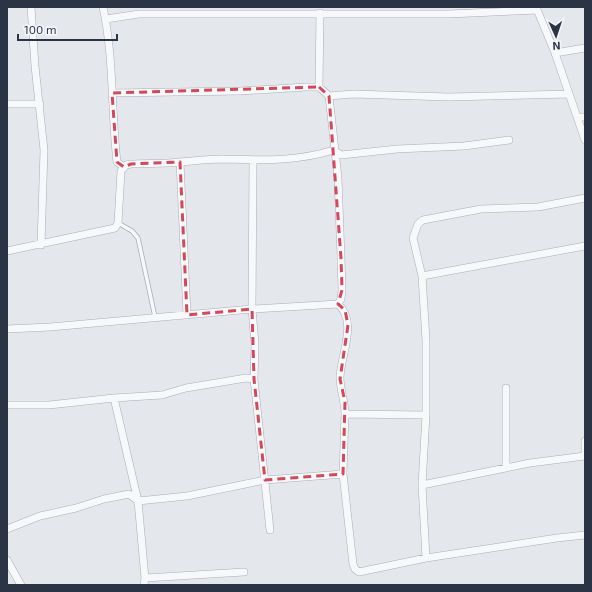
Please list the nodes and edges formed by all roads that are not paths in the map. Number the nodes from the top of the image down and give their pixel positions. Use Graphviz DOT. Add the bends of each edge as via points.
graph roads {
  1 [pos="31,7"];
  2 [pos="103,7"];
  3 [pos="536,9"];
  4 [pos="320,13"];
  5 [pos="106,19"];
  6 [pos="585,48"];
  7 [pos="555,53"];
  8 [pos="319,87"];
  9 [pos="112,93"];
  10 [pos="569,94"];
  11 [pos="329,96"];
  12 [pos="7,104"];
  13 [pos="40,104"];
  14 [pos="577,117"];
  15 [pos="585,117"];
  16 [pos="509,140"];
  17 [pos="585,140"];
  18 [pos="334,150"];
  19 [pos="253,161"];
  20 [pos="180,162"];
  21 [pos="124,167"];
  22 [pos="585,198"];
  23 [pos="118,223"];
  24 [pos="41,245"];
  25 [pos="585,246"];
  26 [pos="7,251"];
  27 [pos="422,276"];
  28 [pos="338,304"];
  29 [pos="252,308"];
  30 [pos="187,315"];
  31 [pos="155,317"];
  32 [pos="7,329"];
  33 [pos="254,379"];
  34 [pos="506,388"];
  35 [pos="114,398"];
  36 [pos="7,406"];
  37 [pos="345,414"];
  38 [pos="426,415"];
  39 [pos="585,441"];
  40 [pos="585,456"];
  41 [pos="506,467"];
  42 [pos="343,474"];
  43 [pos="265,480"];
  44 [pos="422,485"];
  45 [pos="138,501"];
  46 [pos="7,529"];
  47 [pos="270,530"];
  48 [pos="585,535"];
  49 [pos="426,558"];
  50 [pos="7,560"];
  51 [pos="244,572"];
  52 [pos="145,581"];
  53 [pos="22,585"];
  1 -- 13 [label="street"];
  2 -- 5 [label="street"];
  3 -- 4 [label="street" via="449,14"];
  3 -- 7 [label="street"];
  4 -- 5 [label="street" via="139,14"];
  4 -- 8 [label="street"];
  5 -- 9 [label="street"];
  6 -- 7 [label="street"];
  7 -- 10 [label="street"];
  8 -- 9 [label="street"];
  8 -- 11 [label="street"];
  9 -- 21 [label="street" via="112,127 117,162"];
  10 -- 11 [label="street"];
  10 -- 14 [label="street"];
  11 -- 18 [label="street"];
  12 -- 13 [label="street"];
  13 -- 24 [label="street" via="44,150"];
  14 -- 15 [label="street"];
  14 -- 17 [label="street"];
  16 -- 18 [label="street" via="341,155"];
  18 -- 19 [label="street" via="308,157"];
  18 -- 28 [label="street" via="338,178 342,290"];
  19 -- 20 [label="street" via="222,159"];
  19 -- 29 [label="street"];
  20 -- 21 [label="street" via="131,164"];
  20 -- 30 [label="street"];
  21 -- 23 [label="street" via="120,177"];
  22 -- 27 [label="street" via="538,207 480,209 423,220 418,224 413,238"];
  23 -- 24 [label="street" via="111,230"];
  23 -- 31 [label="lane" via="138,238"];
  24 -- 26 [label="street"];
  25 -- 27 [label="street"];
  27 -- 38 [label="street" via="426,340"];
  28 -- 29 [label="street"];
  28 -- 37 [label="street" via="345,310 348,325 340,379"];
  29 -- 30 [label="street"];
  29 -- 33 [label="street"];
  30 -- 31 [label="street"];
  31 -- 32 [label="street"];
  33 -- 35 [label="street" via="246,378 186,388 162,395"];
  33 -- 43 [label="street"];
  34 -- 41 [label="street"];
  35 -- 36 [label="street" via="49,405"];
  35 -- 45 [label="street"];
  37 -- 38 [label="street"];
  37 -- 42 [label="street"];
  38 -- 44 [label="street"];
  39 -- 40 [label="street"];
  40 -- 41 [label="street"];
  41 -- 44 [label="street"];
  42 -- 43 [label="street"];
  42 -- 49 [label="street" via="355,569 364,572"];
  43 -- 45 [label="street" via="187,496"];
  43 -- 47 [label="street"];
  44 -- 49 [label="street"];
  45 -- 46 [label="street" via="129,494 117,496 40,516"];
  45 -- 52 [label="street"];
  48 -- 49 [label="street"];
  50 -- 53 [label="street"];
  51 -- 52 [label="street"];
}
